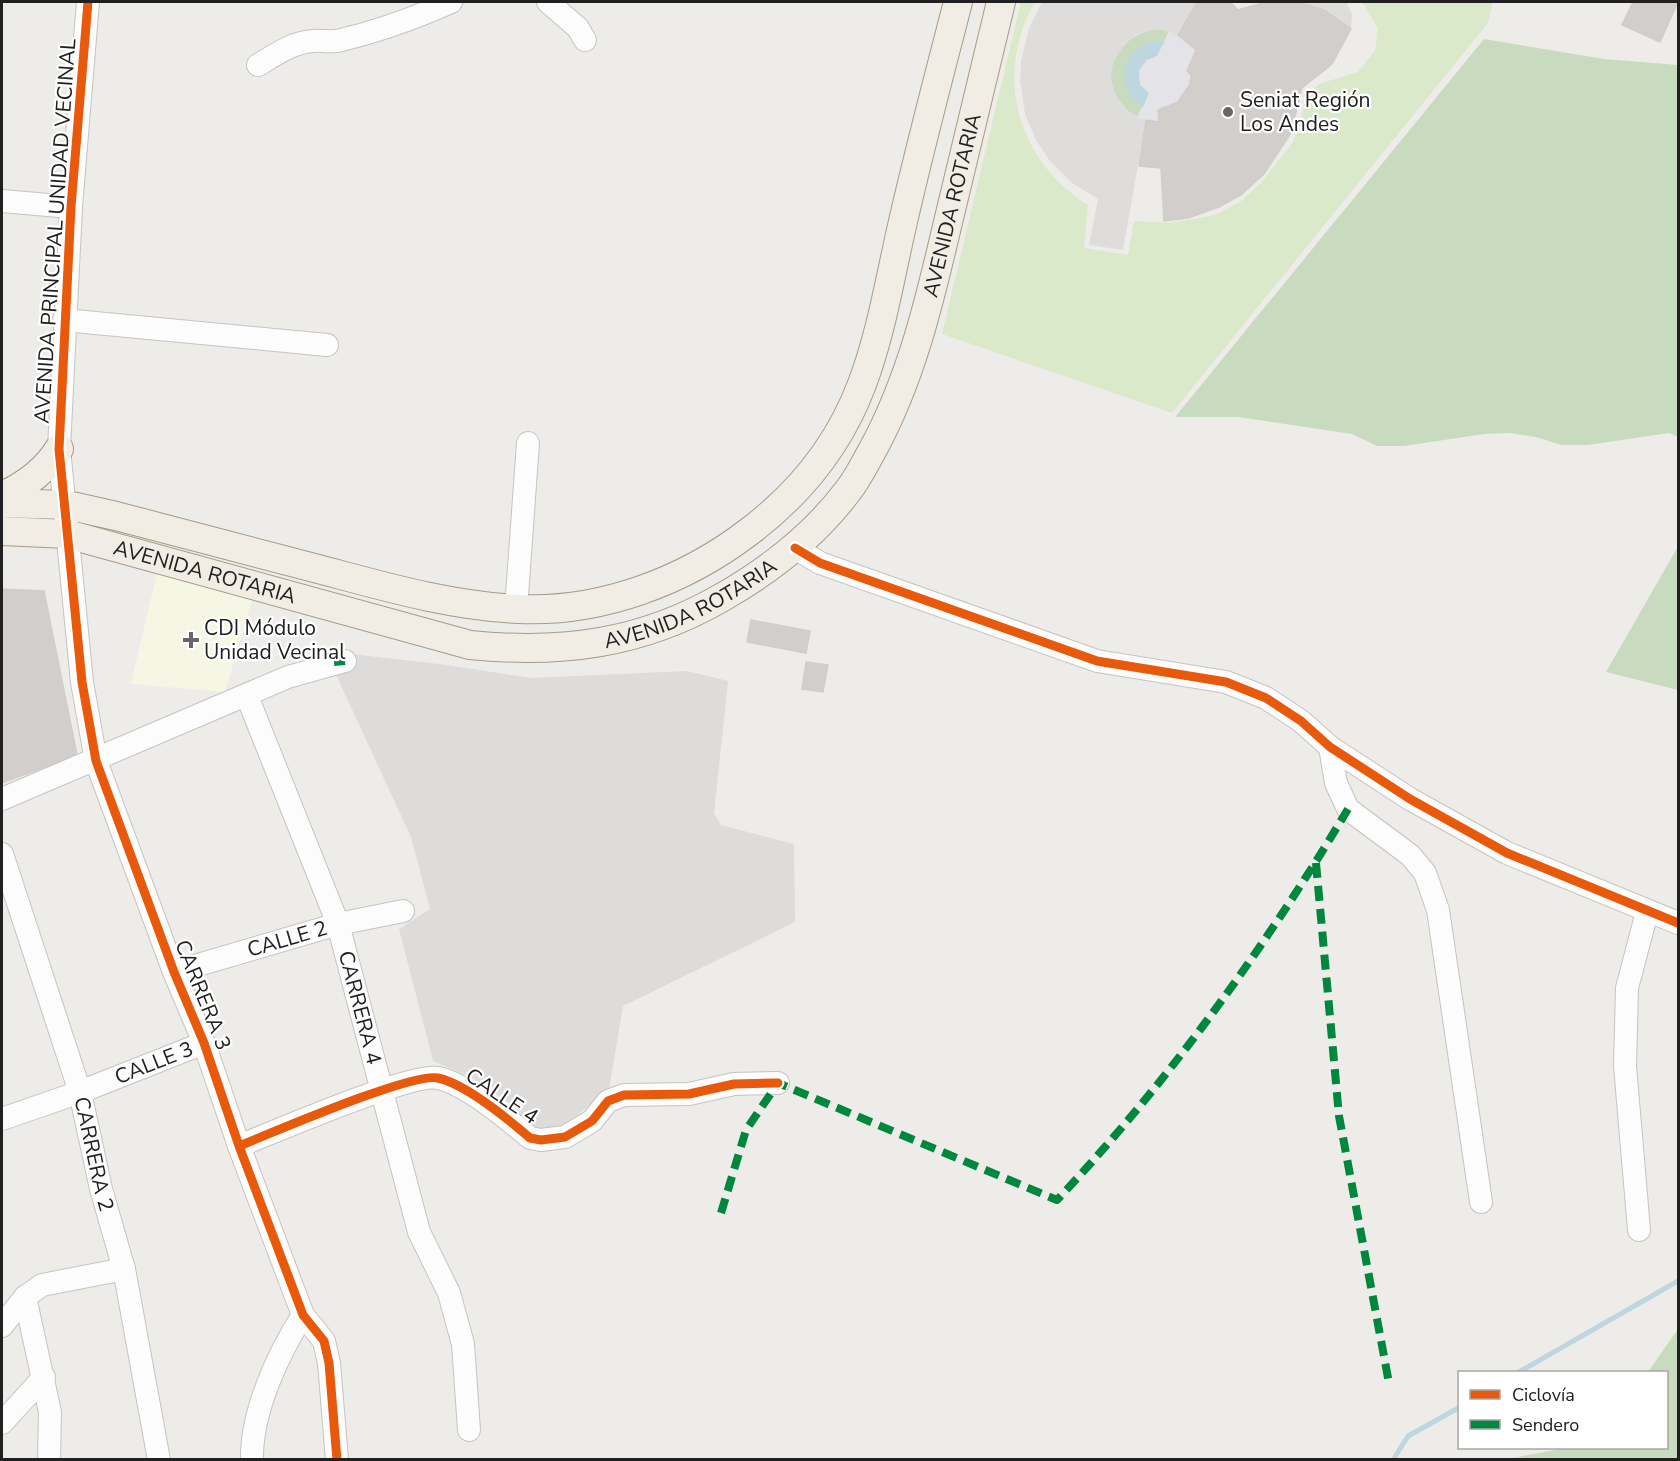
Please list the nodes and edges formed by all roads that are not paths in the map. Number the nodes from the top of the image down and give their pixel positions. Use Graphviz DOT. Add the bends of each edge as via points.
graph roads {
  1 [pos="88,2"];
  2 [pos="451,2"];
  3 [pos="548,2"];
  4 [pos="958,2"];
  5 [pos="1001,2"];
  6 [pos="585,40"];
  7 [pos="258,65"];
  8 [pos="2,201"];
  9 [pos="71,207"];
  10 [pos="64,320"];
  11 [pos="327,345"];
  12 [pos="528,443"];
  13 [pos="59,449"];
  14 [pos="2,496"];
  15 [pos="2,503"];
  16 [pos="67,506"];
  17 [pos="2,531"];
  18 [pos="67,534"];
  19 [pos="795,548"];
  20 [pos="516,609"];
  21 [pos="339,661"];
  22 [pos="247,696"];
  23 [pos="1330,747"];
  24 [pos="96,761"];
  25 [pos="2,799"];
  26 [pos="2,854"];
  27 [pos="403,911"];
  28 [pos="1647,912"];
  29 [pos="1678,923"];
  30 [pos="338,924"];
  31 [pos="174,972"];
  32 [pos="204,1043"];
  33 [pos="778,1083"];
  34 [pos="381,1091"];
  35 [pos="80,1092"];
  36 [pos="2,1119"];
  37 [pos="239,1146"];
  38 [pos="1481,1202"];
  39 [pos="1639,1230"];
  40 [pos="124,1269"];
  41 [pos="25,1297"];
  42 [pos="303,1315"];
  43 [pos="2,1326"];
  44 [pos="44,1377"];
  45 [pos="2,1423"];
  46 [pos="470,1430"];
  47 [pos="49,1460"];
  48 [pos="159,1460"];
  49 [pos="252,1460"];
  50 [pos="337,1460"];
  1 -- 9 [label="street, AVENIDA PRINCIPAL UNIDAD VECINAL"];
  2 -- 7 [label="street" via="370,33 286,48"];
  3 -- 6 [label="street" via="578,28"];
  4 -- 20 [label="main road, AVENIDA ROTARIA" via="863,382 846,420 820,460 794,494 765,520 732,546 664,584 608,599"];
  5 -- 19 [label="main road, AVENIDA ROTARIA" via="919,340 902,389 849,490 816,530"];
  8 -- 9 [label="street"];
  9 -- 10 [label="street, AVENIDA PRINCIPAL UNIDAD VECINAL"];
  10 -- 11 [label="street"];
  10 -- 13 [label="street, AVENIDA PRINCIPAL UNIDAD VECINAL"];
  12 -- 20 [label="street"];
  13 -- 14 [label="main road" via="32,477"];
  13 -- 16 [label="street, AVENIDA PRINCIPAL UNIDAD VECINAL"];
  15 -- 16 [label="main road, AVENIDA ROTARIA"];
  16 -- 18 [label="street, AVENIDA PRINCIPAL UNIDAD VECINAL"];
  16 -- 20 [label="main road, AVENIDA ROTARIA" via="414,594"];
  17 -- 18 [label="main road, AVENIDA ROTARIA"];
  18 -- 19 [label="main road, AVENIDA ROTARIA" via="470,645 518,650 629,638 672,622 754,579"];
  18 -- 24 [label="street, CARRERA 3" via="80,671"];
  19 -- 23 [label="street" via="820,563 1097,661 1226,682 1266,698 1301,721"];
  21 -- 22 [label="street" via="288,677"];
  22 -- 24 [label="street"];
  22 -- 30 [label="street, CARRERA 4"];
  23 -- 28 [label="street" via="1410,799 1507,853"];
  23 -- 38 [label="street" via="1336,783 1348,809 1410,855 1425,873 1438,910"];
  24 -- 25 [label="street"];
  24 -- 31 [label="street, CARRERA 3"];
  26 -- 35 [label="street, CARRERA 2"];
  27 -- 30 [label="street, CALLE 2"];
  28 -- 29 [label="street"];
  28 -- 39 [label="street" via="1627,988 1625,1066"];
  30 -- 31 [label="street, CALLE 2"];
  30 -- 34 [label="street, CARRERA 4"];
  31 -- 32 [label="street, CARRERA 3"];
  32 -- 35 [label="street, CALLE 3"];
  32 -- 37 [label="street, CARRERA 3"];
  33 -- 34 [label="street, CALLE 4" via="734,1084 689,1094 624,1095 608,1101 592,1121 565,1137 541,1140 530,1138 457,1085 436,1077"];
  34 -- 37 [label="street, CALLE 4"];
  34 -- 46 [label="street, CARRERA 4" via="419,1232 448,1293 463,1344"];
  35 -- 36 [label="street, CALLE 3"];
  35 -- 40 [label="street, CARRERA 2" via="101,1189"];
  37 -- 42 [label="street, CARRERA 3"];
  40 -- 41 [label="street" via="42,1285"];
  40 -- 48 [label="street, CARRERA 2"];
  41 -- 43 [label="street"];
  41 -- 44 [label="street"];
  42 -- 49 [label="street" via="275,1366 252,1441"];
  42 -- 50 [label="street, CARRERA 3" via="324,1341"];
  44 -- 45 [label="street"];
  44 -- 47 [label="street" via="50,1412"];
}
